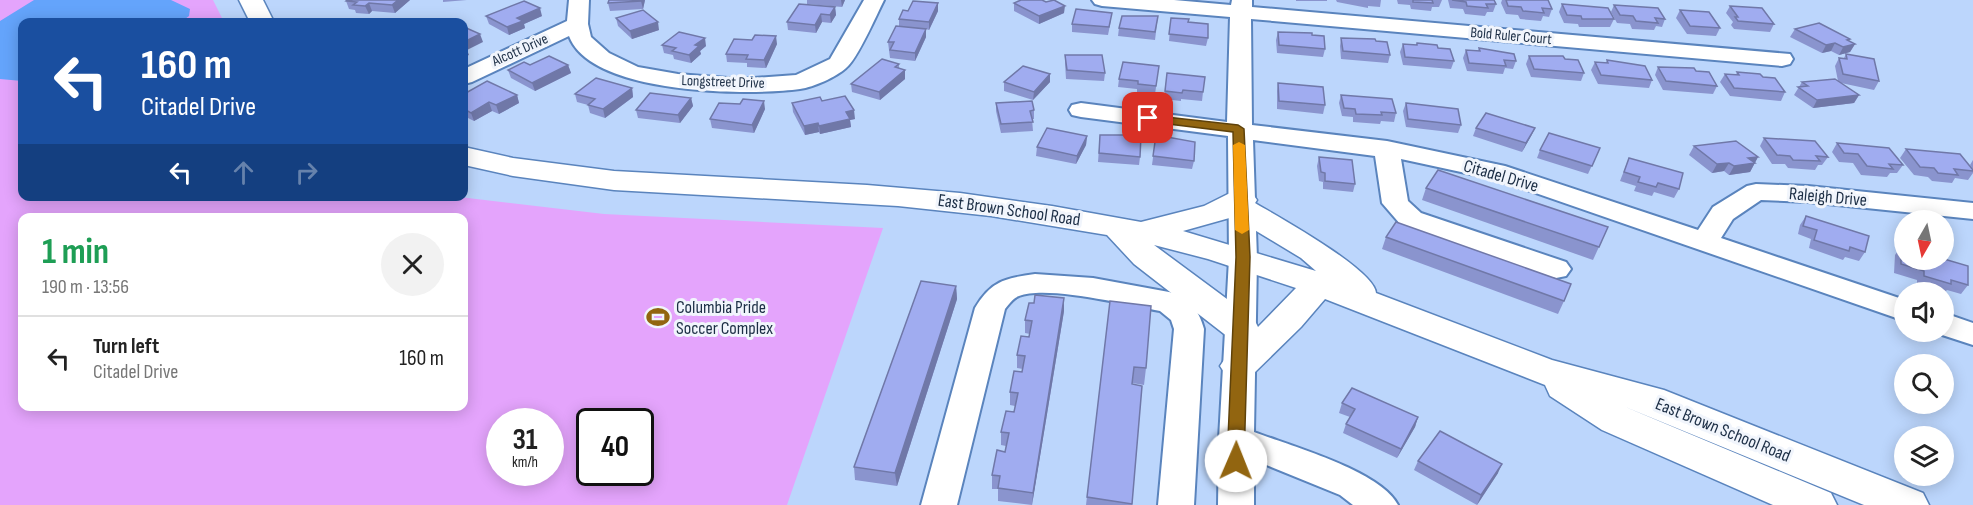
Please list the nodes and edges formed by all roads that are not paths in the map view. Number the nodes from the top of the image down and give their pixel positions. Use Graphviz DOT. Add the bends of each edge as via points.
graph roads {
  1 [pos="251,0"];
  2 [pos="579,0"];
  3 [pos="874,0"];
  4 [pos="1102,0"];
  5 [pos="1241,7"];
  6 [pos="260,18"];
  7 [pos="578,24"];
  8 [pos="1782,59"];
  9 [pos="468,75"];
  10 [pos="1081,110"];
  11 [pos="1238,129"];
  12 [pos="1387,149"];
  13 [pos="468,157"];
  14 [pos="1241,204"];
  15 [pos="1973,211"];
  16 [pos="1130,229"];
  17 [pos="1704,242"];
  18 [pos="1243,257"];
  19 [pos="1556,269"];
  20 [pos="1319,284"];
  21 [pos="1894,307"];
  22 [pos="1382,309"];
  23 [pos="1954,327"];
  24 [pos="1241,328"];
  25 [pos="1973,334"];
  26 [pos="1239,366"];
  27 [pos="1533,367"];
  28 [pos="1236,439"];
  29 [pos="939,505"];
  30 [pos="1176,505"];
  31 [pos="1236,505"];
  32 [pos="1380,505"];
  33 [pos="1816,505"];
  34 [pos="1908,505"];
  1 -- 6 [label="main road"];
  2 -- 7 [label="street"];
  3 -- 7 [label="street, Longstreet Drive" via="839,63 801,82 740,86 632,73 601,58 581,39"];
  4 -- 5 [label="street, Bold Ruler Court"];
  5 -- 8 [label="street, Bold Ruler Court"];
  5 -- 11 [label="street"];
  7 -- 9 [label="street, Alcott Drive"];
  10 -- 11 [label="street, Citadel Drive"];
  11 -- 12 [label="street, Citadel Drive"];
  11 -- 14 [label="street"];
  12 -- 17 [label="street, Citadel Drive" via="1505,174"];
  12 -- 19 [label="street" via="1395,203 1411,219"];
  13 -- 16 [label="main road, East Brown School Road" via="606,180 941,200"];
  14 -- 16 [label="main road" via="1215,213"];
  14 -- 18 [label="street"];
  14 -- 22 [label="main road" via="1313,251"];
  15 -- 17 [label="street, Raleigh Drive" via="1756,192 1723,213"];
  16 -- 18 [label="main road, East Brown School Road"];
  16 -- 24 [label="main road" via="1146,256"];
  17 -- 21 [label="street, Citadel Drive"];
  18 -- 20 [label="main road, East Brown School Road"];
  18 -- 24 [label="street"];
  20 -- 22 [label="main road, East Brown School Road"];
  20 -- 26 [label="main road"];
  22 -- 27 [label="main road, East Brown School Road"];
  23 -- 25 [label="street"];
  24 -- 26 [label="street"];
  26 -- 28 [label="street"];
  27 -- 33 [label="main road, East Brown School Road" via="1616,420"];
  27 -- 34 [label="main road, East Brown School Road" via="1646,399"];
  28 -- 31 [label="street"];
  28 -- 32 [label="street" via="1353,485"];
  29 -- 30 [label="street" via="990,308 1003,292 1016,286 1043,284 1169,302 1185,315 1189,329"];
}
